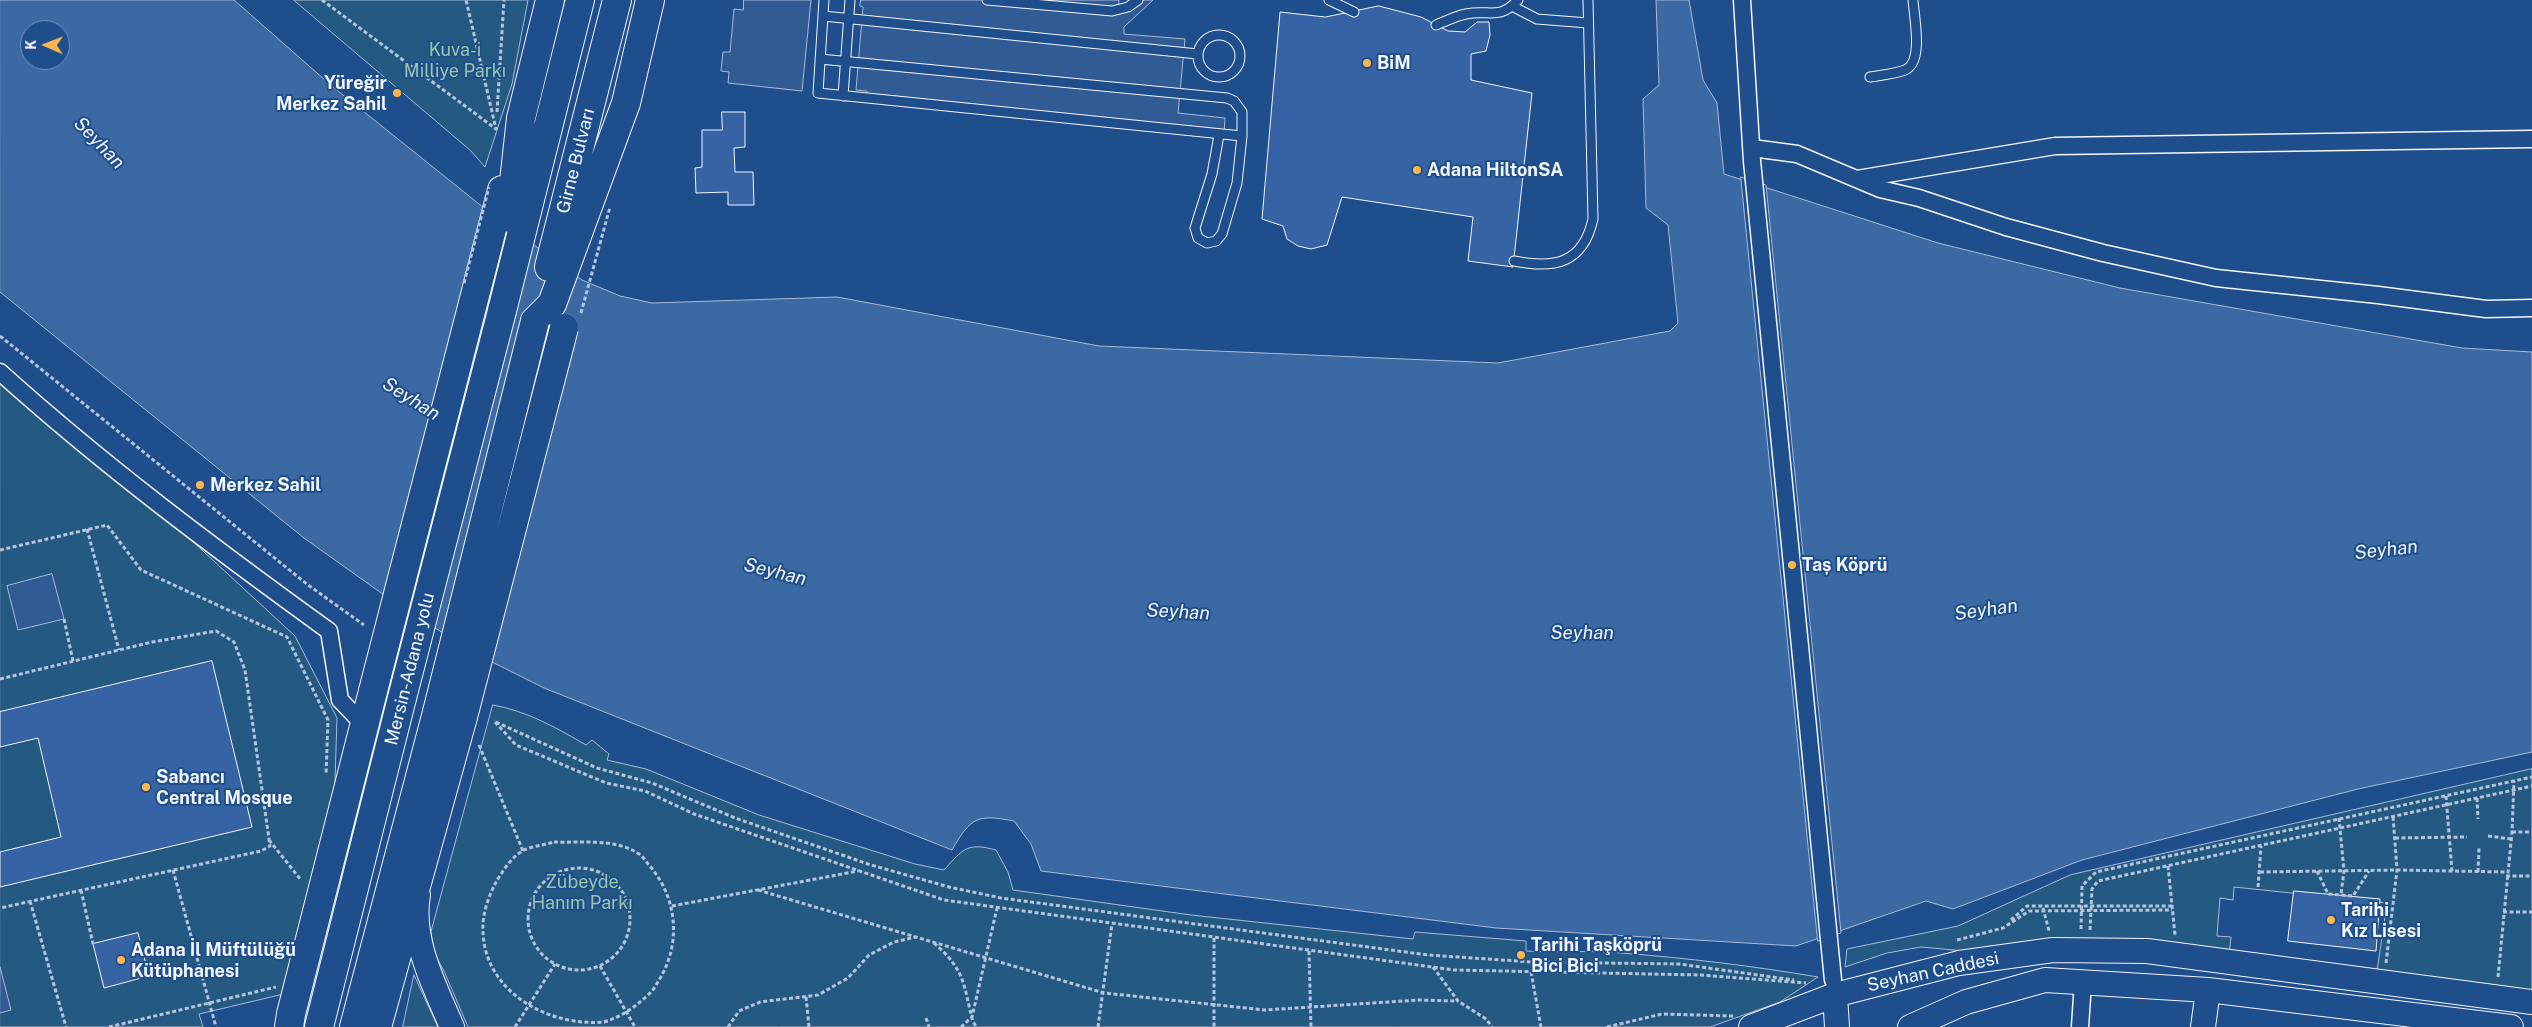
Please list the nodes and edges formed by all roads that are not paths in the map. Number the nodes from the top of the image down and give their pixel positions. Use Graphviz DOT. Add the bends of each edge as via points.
graph roads {
  1 [pos="580,0"];
  2 [pos="617,0"];
  3 [pos="824,0"];
  4 [pos="850,0"];
  5 [pos="987,0"];
  6 [pos="1138,0"];
  7 [pos="1328,0"];
  8 [pos="1588,0"];
  9 [pos="1742,0"];
  10 [pos="1913,0"];
  11 [pos="650,1"];
  12 [pos="1515,3"];
  13 [pos="549,4"];
  14 [pos="1354,12"];
  15 [pos="823,16"];
  16 [pos="849,19"];
  17 [pos="1588,23"];
  18 [pos="1436,25"];
  19 [pos="1198,54"];
  20 [pos="820,58"];
  21 [pos="846,61"];
  22 [pos="1870,77"];
  23 [pos="843,96"];
  24 [pos="626,102"];
  25 [pos="520,118"];
  26 [pos="1219,134"];
  27 [pos="1242,136"];
  28 [pos="2532,139"];
  29 [pos="1752,154"];
  30 [pos="1856,180"];
  31 [pos="1514,260"];
  32 [pos="2532,308"];
  33 [pos="502,311"];
  34 [pos="535,322"];
  35 [pos="0,372"];
  36 [pos="365,726"];
  37 [pos="427,844"];
  38 [pos="360,867"];
  39 [pos="395,877"];
  40 [pos="1834,981"];
  41 [pos="2083,982"];
  42 [pos="2208,990"];
  43 [pos="2532,1002"];
  44 [pos="1746,1022"];
  45 [pos="2496,1026"];
  46 [pos="289,1027"];
  47 [pos="296,1027"];
  48 [pos="319,1027"];
  49 [pos="354,1027"];
  50 [pos="371,1027"];
  51 [pos="377,1027"];
  52 [pos="452,1027"];
  53 [pos="1837,1027"];
  54 [pos="1910,1027"];
  55 [pos="2080,1027"];
  56 [pos="2204,1027"];
  1 -- 33 [label="highway, Girne Bulvarı"];
  2 -- 34 [label="highway, Girne Bulvarı"];
  3 -- 15 [label="lane"];
  4 -- 16 [label="lane"];
  5 -- 6 [label="lane" via="1112,11 1128,7"];
  7 -- 14 [label="lane"];
  8 -- 17 [label="lane"];
  9 -- 29 [label="street"];
  10 -- 22 [label="lane" via="1917,53 1914,63 1904,70"];
  11 -- 24 [label="highway"];
  12 -- 17 [label="lane" via="1537,19"];
  12 -- 18 [label="lane" via="1499,14 1468,14"];
  13 -- 25 [label="highway"];
  15 -- 16 [label="lane"];
  15 -- 20 [label="lane"];
  16 -- 19 [label="lane"];
  16 -- 21 [label="lane"];
  17 -- 31 [label="lane" via="1591,231 1581,248 1565,260 1535,265"];
  19 -- 19 [label="lane" via="1203,42 1214,35 1221,35 1237,44 1240,57 1236,69 1218,77 1206,72"];
  20 -- 21 [label="lane"];
  20 -- 23 [label="lane" via="818,93"];
  21 -- 23 [label="lane"];
  21 -- 27 [label="lane" via="1227,98 1234,101 1242,112"];
  23 -- 26 [label="lane"];
  24 -- 34 [label="highway" via="552,304"];
  24 -- 37 [label="highway, bridge" via="613,172 588,243 564,328"];
  25 -- 33 [label="highway" via="513,202 495,286"];
  25 -- 36 [label="highway, bridge"];
  26 -- 27 [label="lane"];
  26 -- 27 [label="lane" via="1212,174 1195,228 1198,238 1207,243 1216,241 1222,234 1237,183"];
  28 -- 30 [label="street" via="2055,146"];
  29 -- 30 [label="street" via="1797,154"];
  29 -- 40 [label="street"];
  30 -- 32 [label="street" via="2103,253 2216,278 2486,309"];
  33 -- 38 [label="highway, Mersin-Adana yolu, bridge"];
  34 -- 39 [label="highway, Mersin-Adana yolu, bridge"];
  35 -- 36 [label="street" via="41,409 329,631 340,700"];
  36 -- 46 [label="highway"];
  37 -- 51 [label="highway"];
  37 -- 52 [label="main road" via="416,907 424,960"];
  38 -- 47 [label="highway" via="336,909"];
  38 -- 48 [label="highway, Mersin-Adana yolu"];
  39 -- 49 [label="highway, Mersin-Adana yolu"];
  39 -- 50 [label="highway" via="394,919 375,996"];
  40 -- 43 [label="main road, Seyhan Caddesi" via="2053,950 2147,952"];
  40 -- 44 [label="main road, Seyhan Caddesi"];
  40 -- 53 [label="main road"];
  41 -- 42 [label="main road"];
  41 -- 54 [label="main road" via="2046,980 1966,1002"];
  41 -- 55 [label="street"];
  42 -- 45 [label="main road"];
  42 -- 56 [label="main road"];
}
